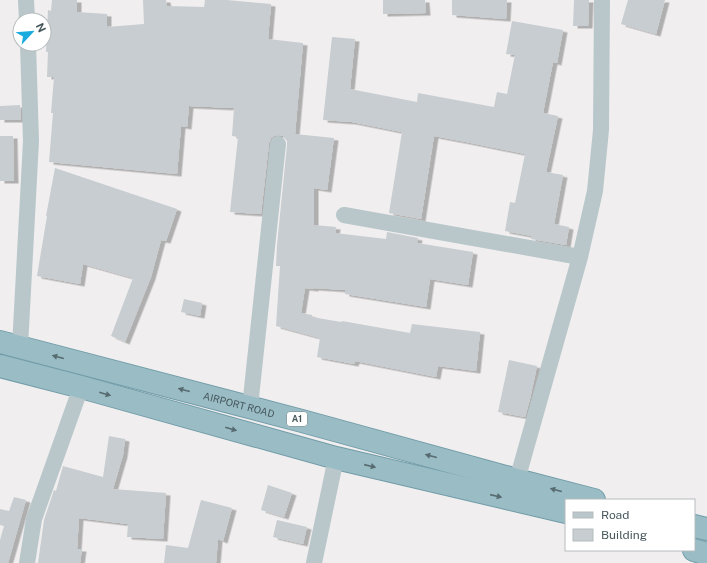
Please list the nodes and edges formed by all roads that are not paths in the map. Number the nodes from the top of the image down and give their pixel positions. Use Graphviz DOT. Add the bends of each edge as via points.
graph roads {
  1 [pos="26,0"];
  2 [pos="602,0"];
  3 [pos="27,12"];
  4 [pos="28,52"];
  5 [pos="278,144"];
  6 [pos="344,215"];
  7 [pos="580,257"];
  8 [pos="10,344"];
  9 [pos="0,366"];
  10 [pos="81,387"];
  11 [pos="250,407"];
  12 [pos="336,458"];
  13 [pos="517,480"];
  14 [pos="590,499"];
  15 [pos="565,512"];
  16 [pos="695,526"];
  17 [pos="707,529"];
  18 [pos="695,550"];
  19 [pos="707,554"];
  20 [pos="27,563"];
  21 [pos="314,563"];
  1 -- 3 [label="street"];
  2 -- 7 [label="street" via="601,130 595,191"];
  4 -- 8 [label="street" via="31,140"];
  5 -- 11 [label="street"];
  6 -- 7 [label="street"];
  7 -- 13 [label="street"];
  11 -- 8 [label="highway, AIRPORT ROAD / A1, one-way"];
  9 -- 10 [label="highway"];
  10 -- 12 [label="highway, one-way"];
  10 -- 20 [label="street" via="34,519"];
  13 -- 11 [label="highway, AIRPORT ROAD / A1, one-way"];
  12 -- 15 [label="highway, one-way"];
  12 -- 21 [label="street"];
  14 -- 13 [label="highway, AIRPORT ROAD / A1, one-way"];
  16 -- 17 [label="highway"];
  18 -- 19 [label="highway"];
}
